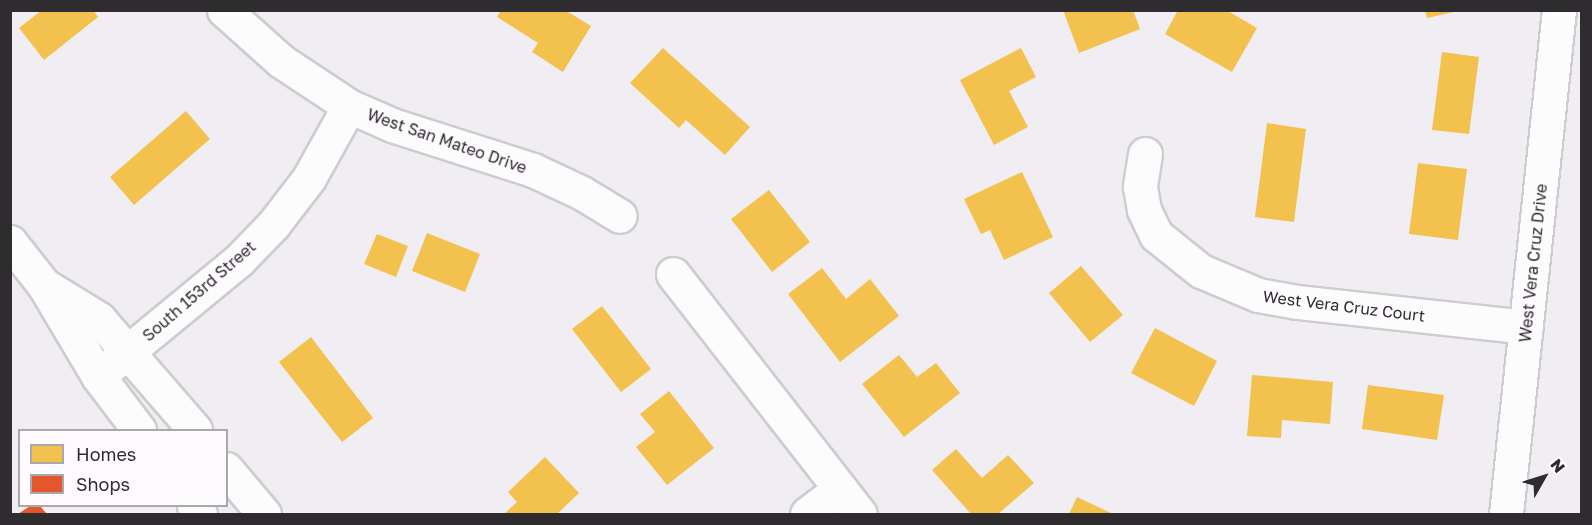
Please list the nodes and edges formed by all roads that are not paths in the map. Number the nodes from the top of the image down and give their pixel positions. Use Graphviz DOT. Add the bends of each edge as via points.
graph roads {
  1 [pos="224,10"];
  2 [pos="1559,10"];
  3 [pos="349,106"];
  4 [pos="1145,154"];
  5 [pos="620,216"];
  6 [pos="10,242"];
  7 [pos="673,274"];
  8 [pos="44,285"];
  9 [pos="1526,327"];
  10 [pos="129,351"];
  11 [pos="98,376"];
  12 [pos="138,429"];
  13 [pos="194,429"];
  14 [pos="228,471"];
  15 [pos="840,489"];
  16 [pos="264,514"];
  17 [pos="807,514"];
  18 [pos="860,514"];
  19 [pos="1506,514"];
  1 -- 3 [label="street, West San Mateo Drive" via="281,61"];
  2 -- 9 [label="street, West Vera Cruz Drive"];
  3 -- 5 [label="street, West San Mateo Drive" via="392,125 533,170 582,192"];
  3 -- 10 [label="street, South 153rd Street" via="309,178 273,225 239,260"];
  4 -- 9 [label="street, West Vera Cruz Court" via="1140,187 1152,227 1176,255 1201,272 1258,296"];
  6 -- 8 [label="street"];
  7 -- 15 [label="street"];
  8 -- 10 [label="street" via="93,314"];
  8 -- 11 [label="street"];
  9 -- 19 [label="street, West Vera Cruz Drive"];
  10 -- 11 [label="street, South 153rd Street"];
  10 -- 13 [label="street"];
  11 -- 12 [label="street"];
  14 -- 16 [label="street"];
  15 -- 17 [label="street"];
  15 -- 18 [label="street"];
}
